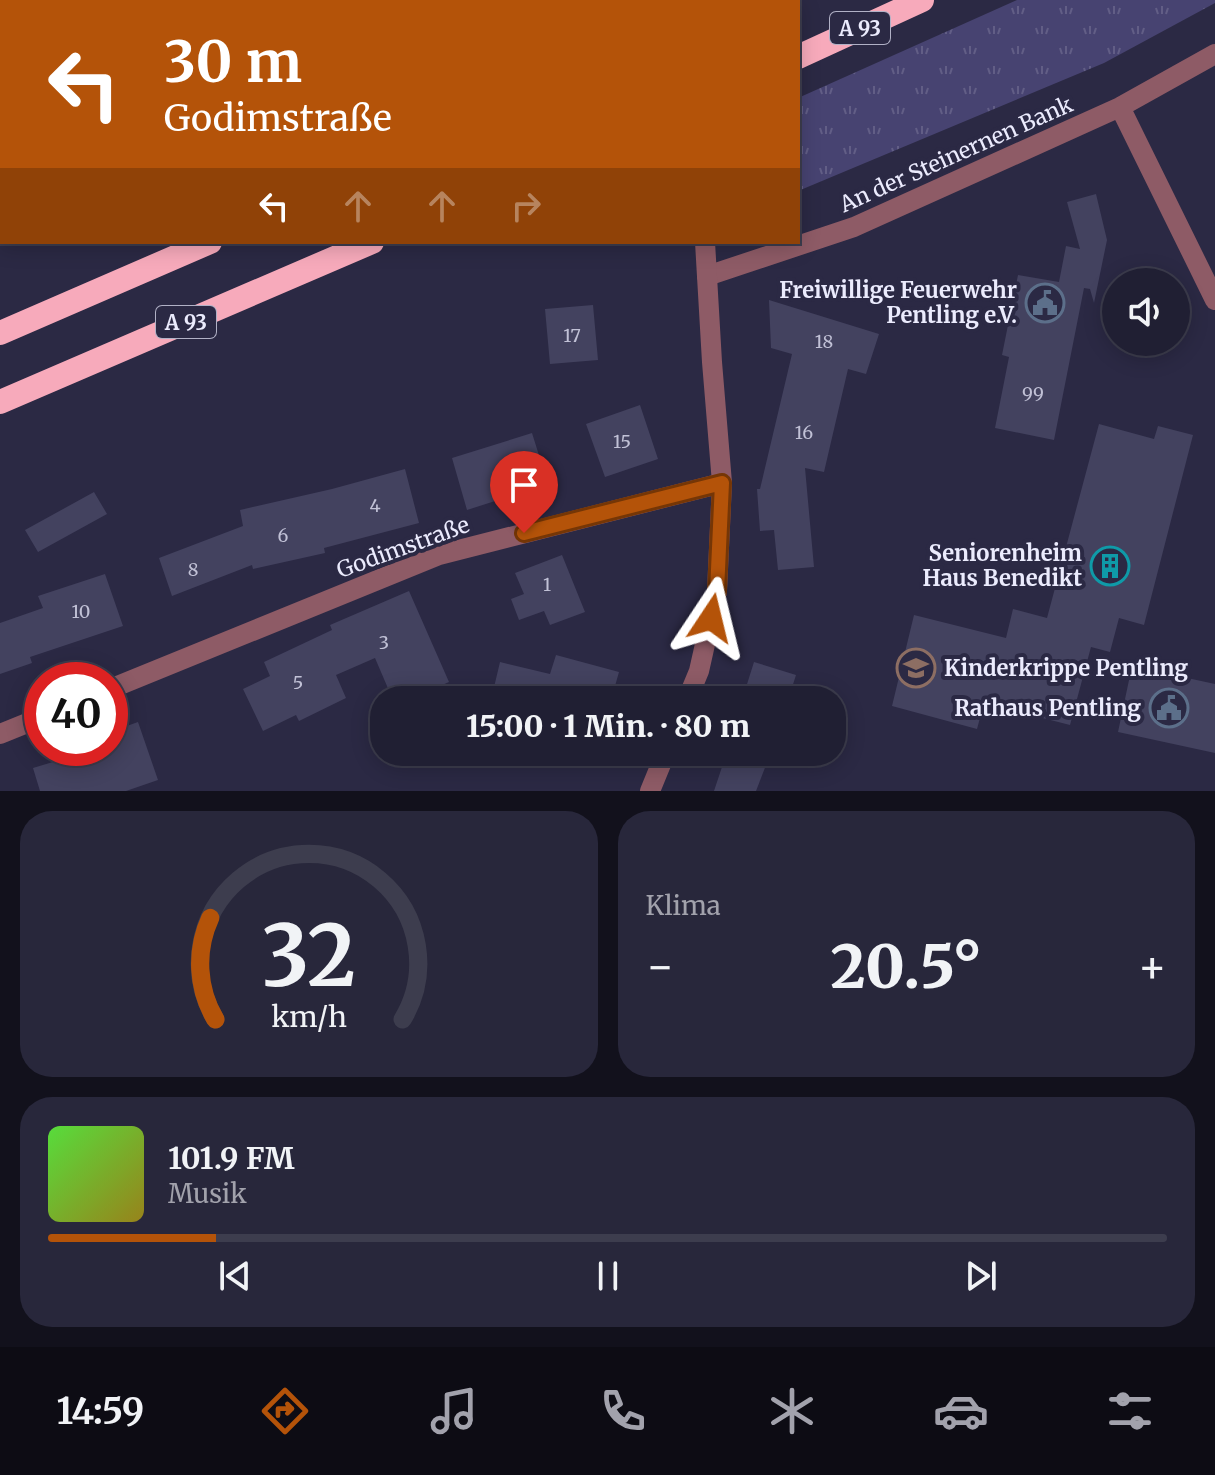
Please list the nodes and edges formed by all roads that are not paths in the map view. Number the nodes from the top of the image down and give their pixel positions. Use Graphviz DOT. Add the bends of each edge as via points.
graph roads {
  1 [pos="922,0"];
  2 [pos="1215,54"];
  3 [pos="800,56"];
  4 [pos="1120,107"];
  5 [pos="205,244"];
  6 [pos="367,244"];
  7 [pos="705,244"];
  8 [pos="707,276"];
  9 [pos="1215,300"];
  10 [pos="0,333"];
  11 [pos="0,402"];
  12 [pos="722,483"];
  13 [pos="128,682"];
  14 [pos="693,686"];
  15 [pos="24,724"];
  16 [pos="0,734"];
  17 [pos="660,766"];
  18 [pos="650,791"];
  1 -- 3 [label="highway, A 93"];
  2 -- 4 [label="street, An der Steinernen Bank"];
  4 -- 8 [label="street, An der Steinernen Bank" via="854,227"];
  4 -- 9 [label="street"];
  5 -- 10 [label="highway"];
  6 -- 11 [label="highway, A 93"];
  7 -- 8 [label="street"];
  8 -- 12 [label="street"];
  12 -- 13 [label="street, Godimstraße" via="439,555"];
  12 -- 14 [label="street" via="717,591"];
  15 -- 16 [label="street"];
  17 -- 18 [label="street"];
}
